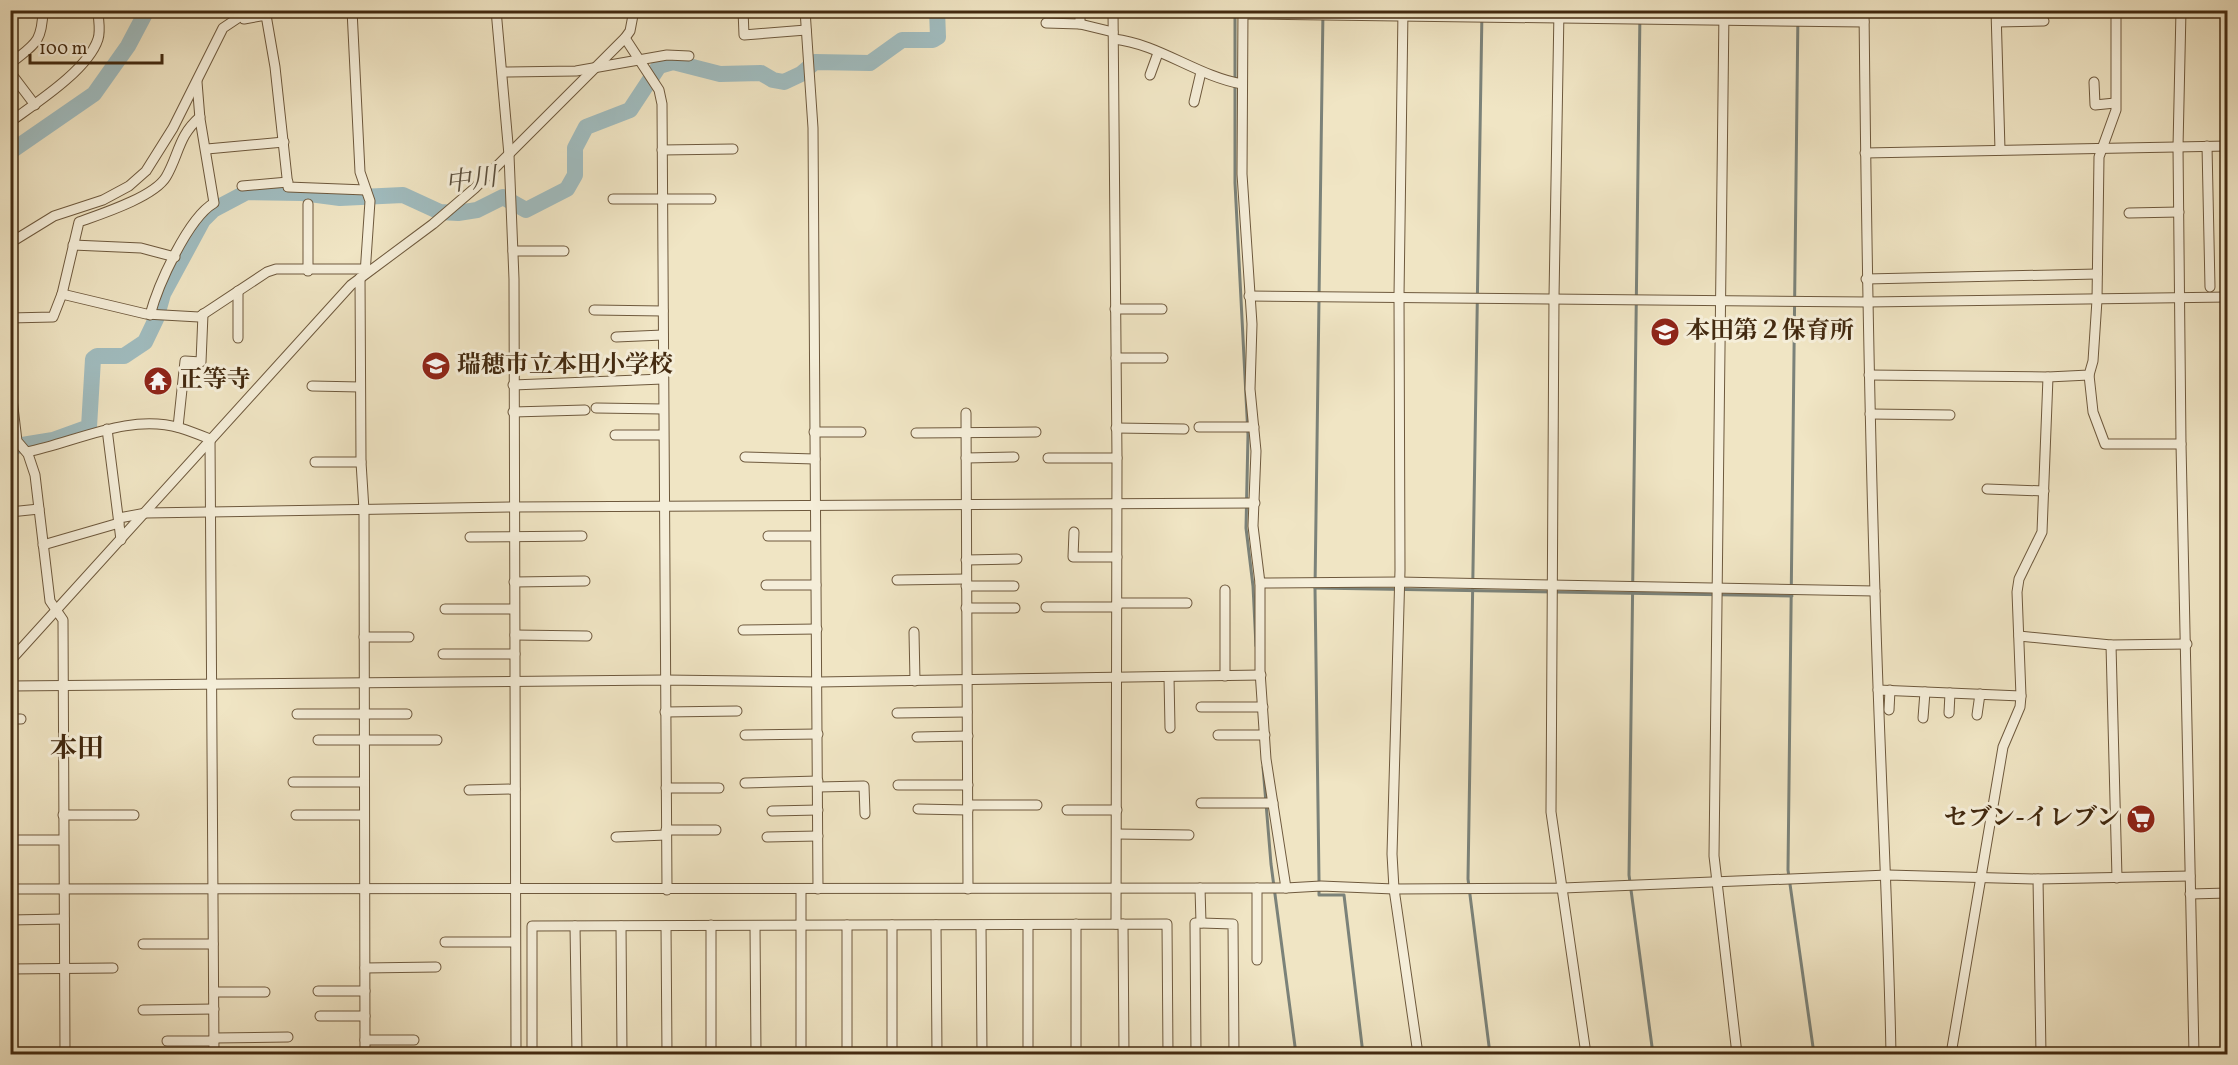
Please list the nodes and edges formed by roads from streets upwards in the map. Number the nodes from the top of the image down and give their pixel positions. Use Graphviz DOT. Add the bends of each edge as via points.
graph roads {
  1 [pos="43,10"];
  2 [pos="98,10"];
  3 [pos="352,10"];
  4 [pos="496,10"];
  5 [pos="634,10"];
  6 [pos="743,10"];
  7 [pos="805,10"];
  8 [pos="1080,10"];
  9 [pos="1113,10"];
  10 [pos="1864,10"];
  11 [pos="1996,10"];
  12 [pos="2116,10"];
  13 [pos="2181,10"];
  14 [pos="246,12"];
  15 [pos="1243,12"];
  16 [pos="1403,13"];
  17 [pos="1559,14"];
  18 [pos="1724,15"];
  19 [pos="2044,21"];
  20 [pos="1046,22"];
  21 [pos="1864,22"];
  22 [pos="1997,22"];
  23 [pos="1080,24"];
  24 [pos="806,30"];
  25 [pos="1114,36"];
  26 [pos="625,38"];
  27 [pos="1158,53"];
  28 [pos="689,56"];
  29 [pos="640,62"];
  30 [pos="10,64"];
  31 [pos="598,65"];
  32 [pos="10,72"];
  33 [pos="503,72"];
  34 [pos="1201,72"];
  35 [pos="1150,75"];
  36 [pos="197,80"];
  37 [pos="2094,82"];
  38 [pos="1238,84"];
  39 [pos="1194,102"];
  40 [pos="2115,103"];
  41 [pos="34,105"];
  42 [pos="200,117"];
  43 [pos="10,122"];
  44 [pos="284,142"];
  45 [pos="2207,146"];
  46 [pos="2228,146"];
  47 [pos="2178,147"];
  48 [pos="2101,148"];
  49 [pos="207,149"];
  50 [pos="733,149"];
  51 [pos="662,150"];
  52 [pos="2000,150"];
  53 [pos="1865,153"];
  54 [pos="509,155"];
  55 [pos="288,183"];
  56 [pos="242,186"];
  57 [pos="366,190"];
  58 [pos="613,199"];
  59 [pos="662,199"];
  60 [pos="711,199"];
  61 [pos="308,204"];
  62 [pos="2179,212"];
  63 [pos="2129,213"];
  64 [pos="10,243"];
  65 [pos="73,246"];
  66 [pos="513,251"];
  67 [pos="564,251"];
  68 [pos="175,257"];
  69 [pos="308,271"];
  70 [pos="364,274"];
  71 [pos="2097,274"];
  72 [pos="1866,279"];
  73 [pos="2210,287"];
  74 [pos="238,291"];
  75 [pos="62,294"];
  76 [pos="1249,296"];
  77 [pos="1399,296"];
  78 [pos="1554,297"];
  79 [pos="2228,297"];
  80 [pos="2181,298"];
  81 [pos="1720,300"];
  82 [pos="2097,300"];
  83 [pos="1867,302"];
  84 [pos="1115,309"];
  85 [pos="1162,309"];
  86 [pos="594,310"];
  87 [pos="663,311"];
  88 [pos="203,314"];
  89 [pos="150,315"];
  90 [pos="10,318"];
  91 [pos="663,335"];
  92 [pos="616,337"];
  93 [pos="238,338"];
  94 [pos="1116,358"];
  95 [pos="1163,358"];
  96 [pos="1869,375"];
  97 [pos="2089,375"];
  98 [pos="2048,377"];
  99 [pos="663,379"];
  100 [pos="10,382"];
  101 [pos="513,385"];
  102 [pos="312,386"];
  103 [pos="360,387"];
  104 [pos="596,408"];
  105 [pos="663,409"];
  106 [pos="585,410"];
  107 [pos="513,412"];
  108 [pos="966,413"];
  109 [pos="1870,414"];
  110 [pos="1950,415"];
  111 [pos="178,427"];
  112 [pos="1199,427"];
  113 [pos="1254,427"];
  114 [pos="1116,428"];
  115 [pos="107,429"];
  116 [pos="1184,429"];
  117 [pos="814,432"];
  118 [pos="861,432"];
  119 [pos="1036,432"];
  120 [pos="916,433"];
  121 [pos="966,433"];
  122 [pos="615,435"];
  123 [pos="663,435"];
  124 [pos="210,439"];
  125 [pos="14,441"];
  126 [pos="2181,444"];
  127 [pos="27,452"];
  128 [pos="745,457"];
  129 [pos="1014,457"];
  130 [pos="966,458"];
  131 [pos="1048,458"];
  132 [pos="1117,458"];
  133 [pos="815,459"];
  134 [pos="315,462"];
  135 [pos="361,462"];
  136 [pos="1987,489"];
  137 [pos="2044,491"];
  138 [pos="1255,503"];
  139 [pos="1117,504"];
  140 [pos="815,506"];
  141 [pos="965,506"];
  142 [pos="513,507"];
  143 [pos="663,507"];
  144 [pos="39,509"];
  145 [pos="364,510"];
  146 [pos="10,512"];
  147 [pos="146,513"];
  148 [pos="211,513"];
  149 [pos="119,520"];
  150 [pos="1074,532"];
  151 [pos="582,536"];
  152 [pos="768,536"];
  153 [pos="815,536"];
  154 [pos="470,537"];
  155 [pos="513,537"];
  156 [pos="121,540"];
  157 [pos="43,545"];
  158 [pos="1117,556"];
  159 [pos="1017,559"];
  160 [pos="966,560"];
  161 [pos="897,580"];
  162 [pos="585,581"];
  163 [pos="514,582"];
  164 [pos="1398,582"];
  165 [pos="966,583"];
  166 [pos="1260,584"];
  167 [pos="766,585"];
  168 [pos="816,585"];
  169 [pos="1014,586"];
  170 [pos="1552,586"];
  171 [pos="1716,587"];
  172 [pos="1225,590"];
  173 [pos="1875,591"];
  174 [pos="1187,603"];
  175 [pos="1117,605"];
  176 [pos="1046,607"];
  177 [pos="966,608"];
  178 [pos="1015,608"];
  179 [pos="445,609"];
  180 [pos="514,609"];
  181 [pos="55,611"];
  182 [pos="817,629"];
  183 [pos="743,630"];
  184 [pos="914,632"];
  185 [pos="515,635"];
  186 [pos="586,636"];
  187 [pos="2019,636"];
  188 [pos="364,637"];
  189 [pos="409,637"];
  190 [pos="2187,644"];
  191 [pos="2111,645"];
  192 [pos="443,654"];
  193 [pos="515,654"];
  194 [pos="10,661"];
  195 [pos="1261,675"];
  196 [pos="1169,676"];
  197 [pos="1225,676"];
  198 [pos="1116,678"];
  199 [pos="665,680"];
  200 [pos="915,681"];
  201 [pos="967,681"];
  202 [pos="515,682"];
  203 [pos="818,682"];
  204 [pos="364,684"];
  205 [pos="10,686"];
  206 [pos="213,686"];
  207 [pos="63,687"];
  208 [pos="1878,690"];
  209 [pos="1890,690"];
  210 [pos="1925,692"];
  211 [pos="1950,693"];
  212 [pos="1980,694"];
  213 [pos="2021,696"];
  214 [pos="1201,707"];
  215 [pos="1263,707"];
  216 [pos="1889,710"];
  217 [pos="736,711"];
  218 [pos="665,712"];
  219 [pos="967,712"];
  220 [pos="364,713"];
  221 [pos="897,713"];
  222 [pos="1949,713"];
  223 [pos="297,714"];
  224 [pos="407,714"];
  225 [pos="1977,715"];
  226 [pos="1923,718"];
  227 [pos="10,719"];
  228 [pos="21,719"];
  229 [pos="1170,728"];
  230 [pos="818,734"];
  231 [pos="745,735"];
  232 [pos="1218,735"];
  233 [pos="1265,735"];
  234 [pos="968,736"];
  235 [pos="917,737"];
  236 [pos="318,740"];
  237 [pos="363,740"];
  238 [pos="437,740"];
  239 [pos="293,782"];
  240 [pos="363,782"];
  241 [pos="745,783"];
  242 [pos="818,784"];
  243 [pos="898,785"];
  244 [pos="968,785"];
  245 [pos="666,788"];
  246 [pos="719,788"];
  247 [pos="515,789"];
  248 [pos="469,790"];
  249 [pos="1201,803"];
  250 [pos="1273,803"];
  251 [pos="1037,805"];
  252 [pos="968,808"];
  253 [pos="918,809"];
  254 [pos="818,810"];
  255 [pos="1067,810"];
  256 [pos="1117,810"];
  257 [pos="772,811"];
  258 [pos="865,814"];
  259 [pos="134,815"];
  260 [pos="296,815"];
  261 [pos="364,815"];
  262 [pos="63,816"];
  263 [pos="716,830"];
  264 [pos="666,832"];
  265 [pos="1117,834"];
  266 [pos="1189,835"];
  267 [pos="818,836"];
  268 [pos="616,837"];
  269 [pos="767,837"];
  270 [pos="18,840"];
  271 [pos="63,840"];
  272 [pos="1888,875"];
  273 [pos="2190,876"];
  274 [pos="1981,878"];
  275 [pos="2116,878"];
  276 [pos="2037,879"];
  277 [pos="1717,883"];
  278 [pos="213,887"];
  279 [pos="365,887"];
  280 [pos="63,888"];
  281 [pos="515,888"];
  282 [pos="1117,888"];
  283 [pos="1200,888"];
  284 [pos="1257,888"];
  285 [pos="1286,888"];
  286 [pos="1563,888"];
  287 [pos="10,889"];
  288 [pos="818,889"];
  289 [pos="968,889"];
  290 [pos="1394,889"];
  291 [pos="667,890"];
  292 [pos="801,890"];
  293 [pos="2228,893"];
  294 [pos="2190,894"];
  295 [pos="64,919"];
  296 [pos="10,920"];
  297 [pos="1201,923"];
  298 [pos="1076,924"];
  299 [pos="1119,924"];
  300 [pos="711,925"];
  301 [pos="847,925"];
  302 [pos="892,925"];
  303 [pos="936,925"];
  304 [pos="981,925"];
  305 [pos="1028,925"];
  306 [pos="575,926"];
  307 [pos="621,926"];
  308 [pos="666,926"];
  309 [pos="755,926"];
  310 [pos="801,926"];
  311 [pos="445,942"];
  312 [pos="515,942"];
  313 [pos="143,944"];
  314 [pos="213,944"];
  315 [pos="1257,960"];
  316 [pos="436,967"];
  317 [pos="113,968"];
  318 [pos="365,968"];
  319 [pos="10,969"];
  320 [pos="64,969"];
  321 [pos="318,991"];
  322 [pos="365,991"];
  323 [pos="214,992"];
  324 [pos="265,992"];
  325 [pos="214,1009"];
  326 [pos="143,1010"];
  327 [pos="320,1016"];
  328 [pos="365,1016"];
  329 [pos="288,1037"];
  330 [pos="214,1040"];
  331 [pos="365,1040"];
  332 [pos="414,1040"];
  333 [pos="167,1041"];
  334 [pos="65,1054"];
  335 [pos="214,1054"];
  336 [pos="365,1054"];
  337 [pos="516,1054"];
  338 [pos="532,1054"];
  339 [pos="577,1054"];
  340 [pos="622,1054"];
  341 [pos="667,1054"];
  342 [pos="711,1054"];
  343 [pos="756,1054"];
  344 [pos="801,1054"];
  345 [pos="847,1054"];
  346 [pos="892,1054"];
  347 [pos="937,1054"];
  348 [pos="982,1054"];
  349 [pos="1028,1054"];
  350 [pos="1076,1054"];
  351 [pos="1124,1054"];
  352 [pos="1168,1054"];
  353 [pos="1196,1054"];
  354 [pos="1234,1054"];
  355 [pos="1418,1054"];
  356 [pos="1586,1054"];
  357 [pos="1737,1054"];
  358 [pos="1891,1054"];
  359 [pos="1951,1054"];
  360 [pos="2041,1054"];
  361 [pos="2194,1054"];
  1 -- 30 [label="street" via="42,33"];
  2 -- 41 [label="street" via="99,38 93,49 66,81"];
  3 -- 57 [label="street" via="360,172"];
  4 -- 33 [label="street"];
  5 -- 26 [label="street"];
  6 -- 24 [label="street" via="744,34"];
  7 -- 24 [label="street"];
  8 -- 23 [label="street"];
  9 -- 25 [label="street"];
  10 -- 21 [label="street"];
  11 -- 22 [label="street"];
  12 -- 40 [label="street"];
  13 -- 47 [label="street"];
  14 -- 36 [label="street" via="223,28"];
  14 -- 44 [label="street" via="244,19 266,15"];
  15 -- 16 [label="street"];
  15 -- 38 [label="street"];
  16 -- 17 [label="street"];
  16 -- 77 [label="street"];
  17 -- 18 [label="street"];
  17 -- 78 [label="street"];
  18 -- 21 [label="street"];
  18 -- 81 [label="street"];
  19 -- 22 [label="street"];
  20 -- 23 [label="street"];
  21 -- 53 [label="street"];
  22 -- 52 [label="street"];
  23 -- 25 [label="street"];
  24 -- 117 [label="street" via="813,128"];
  25 -- 27 [label="street"];
  25 -- 84 [label="street"];
  26 -- 29 [label="street"];
  26 -- 31 [label="street"];
  27 -- 34 [label="street"];
  27 -- 35 [label="street"];
  28 -- 29 [label="street" via="667,55"];
  29 -- 31 [label="street"];
  29 -- 51 [label="street" via="661,97"];
  31 -- 33 [label="street" via="576,71"];
  31 -- 54 [label="street"];
  32 -- 41 [label="street"];
  33 -- 54 [label="street"];
  34 -- 38 [label="street"];
  34 -- 39 [label="street"];
  36 -- 42 [label="street"];
  36 -- 64 [label="street" via="146,171 129,186 103,200 54,216"];
  37 -- 40 [label="street" via="2095,105"];
  38 -- 76 [label="street"];
  40 -- 48 [label="street" via="2116,110"];
  41 -- 43 [label="street"];
  42 -- 49 [label="street"];
  42 -- 65 [label="street" via="178,145 165,179 117,209 79,222"];
  44 -- 49 [label="street"];
  44 -- 55 [label="street"];
  45 -- 46 [label="street"];
  45 -- 47 [label="street"];
  45 -- 73 [label="street"];
  47 -- 48 [label="street"];
  47 -- 62 [label="street"];
  48 -- 52 [label="street"];
  48 -- 71 [label="street"];
  49 -- 68 [label="street" via="214,203 195,219"];
  50 -- 51 [label="street"];
  51 -- 59 [label="street"];
  52 -- 53 [label="street"];
  53 -- 72 [label="street"];
  54 -- 66 [label="street"];
  54 -- 70 [label="street" via="433,224"];
  55 -- 56 [label="street"];
  55 -- 57 [label="street" via="288,187"];
  57 -- 70 [label="street" via="370,201"];
  58 -- 59 [label="street"];
  59 -- 60 [label="street"];
  59 -- 87 [label="street"];
  61 -- 69 [label="street"];
  62 -- 63 [label="street"];
  62 -- 80 [label="street"];
  65 -- 68 [label="street" via="141,248"];
  65 -- 75 [label="street"];
  66 -- 67 [label="street"];
  66 -- 101 [label="street"];
  68 -- 89 [label="street" via="161,281"];
  69 -- 70 [label="street"];
  69 -- 74 [label="street" via="276,269"];
  70 -- 103 [label="street"];
  70 -- 124 [label="street"];
  71 -- 72 [label="street"];
  71 -- 82 [label="street"];
  72 -- 83 [label="street"];
  74 -- 88 [label="street"];
  74 -- 93 [label="street"];
  75 -- 89 [label="street"];
  75 -- 90 [label="street" via="53,317"];
  76 -- 77 [label="street"];
  76 -- 113 [label="street"];
  77 -- 78 [label="street"];
  77 -- 164 [label="street"];
  78 -- 81 [label="street"];
  78 -- 170 [label="street"];
  79 -- 80 [label="street"];
  80 -- 82 [label="street"];
  80 -- 126 [label="street"];
  81 -- 83 [label="street"];
  81 -- 171 [label="street"];
  82 -- 83 [label="street"];
  82 -- 97 [label="street"];
  83 -- 96 [label="street"];
  84 -- 85 [label="street"];
  84 -- 94 [label="street"];
  86 -- 87 [label="street"];
  87 -- 91 [label="street"];
  88 -- 89 [label="street"];
  88 -- 111 [label="street" via="201,362 185,361"];
  91 -- 92 [label="street"];
  91 -- 99 [label="street"];
  94 -- 95 [label="street"];
  94 -- 114 [label="street"];
  96 -- 98 [label="street"];
  96 -- 109 [label="street"];
  97 -- 98 [label="street"];
  97 -- 126 [label="street" via="2093,412 2105,444"];
  98 -- 137 [label="street"];
  99 -- 101 [label="street"];
  99 -- 105 [label="street"];
  100 -- 125 [label="street"];
  101 -- 107 [label="street"];
  102 -- 103 [label="street"];
  103 -- 135 [label="street"];
  104 -- 105 [label="street"];
  105 -- 123 [label="street"];
  106 -- 107 [label="street"];
  107 -- 142 [label="street"];
  108 -- 121 [label="street"];
  109 -- 110 [label="street"];
  109 -- 173 [label="street"];
  111 -- 115 [label="street"];
  111 -- 124 [label="street"];
  112 -- 113 [label="street"];
  113 -- 138 [label="street"];
  114 -- 116 [label="street"];
  114 -- 132 [label="street"];
  115 -- 127 [label="street"];
  115 -- 149 [label="street"];
  117 -- 118 [label="street"];
  117 -- 133 [label="street"];
  119 -- 121 [label="street"];
  120 -- 121 [label="street"];
  121 -- 130 [label="street"];
  122 -- 123 [label="street"];
  123 -- 143 [label="street"];
  124 -- 147 [label="street"];
  124 -- 148 [label="street"];
  125 -- 127 [label="street"];
  126 -- 190 [label="street"];
  127 -- 144 [label="street" via="35,475"];
  128 -- 133 [label="street"];
  129 -- 130 [label="street"];
  130 -- 141 [label="street"];
  131 -- 132 [label="street"];
  132 -- 139 [label="street"];
  133 -- 140 [label="street"];
  134 -- 135 [label="street"];
  135 -- 145 [label="street"];
  136 -- 137 [label="street"];
  137 -- 187 [label="street" via="2042,532 2019,579"];
  138 -- 139 [label="street"];
  138 -- 166 [label="street" via="1253,526"];
  139 -- 141 [label="street"];
  139 -- 158 [label="street"];
  140 -- 141 [label="street"];
  140 -- 143 [label="street"];
  140 -- 153 [label="street"];
  141 -- 160 [label="street"];
  142 -- 143 [label="street"];
  142 -- 145 [label="street"];
  142 -- 155 [label="street"];
  143 -- 199 [label="street"];
  144 -- 146 [label="street"];
  144 -- 157 [label="street"];
  145 -- 148 [label="street"];
  145 -- 188 [label="street"];
  147 -- 148 [label="street"];
  147 -- 149 [label="street"];
  147 -- 156 [label="street"];
  148 -- 206 [label="street"];
  149 -- 156 [label="street"];
  149 -- 157 [label="street"];
  150 -- 158 [label="street" via="1073,557"];
  151 -- 155 [label="street"];
  152 -- 153 [label="street"];
  153 -- 168 [label="street"];
  154 -- 155 [label="street"];
  155 -- 163 [label="street"];
  156 -- 181 [label="street"];
  157 -- 181 [label="street" via="46,582"];
  158 -- 175 [label="street"];
  159 -- 160 [label="street"];
  160 -- 165 [label="street"];
  161 -- 165 [label="street"];
  162 -- 163 [label="street"];
  163 -- 180 [label="street"];
  164 -- 166 [label="street"];
  164 -- 170 [label="street"];
  164 -- 290 [label="street"];
  165 -- 169 [label="street"];
  165 -- 177 [label="street"];
  166 -- 195 [label="street"];
  167 -- 168 [label="street"];
  168 -- 182 [label="street"];
  170 -- 171 [label="street"];
  170 -- 286 [label="street" via="1551,812"];
  171 -- 173 [label="street"];
  171 -- 277 [label="street"];
  172 -- 197 [label="street"];
  173 -- 208 [label="street"];
  174 -- 175 [label="street"];
  175 -- 176 [label="street"];
  175 -- 198 [label="street"];
  177 -- 178 [label="street"];
  177 -- 201 [label="street"];
  179 -- 180 [label="street"];
  180 -- 185 [label="street"];
  181 -- 194 [label="street"];
  181 -- 207 [label="street" via="63,620"];
  182 -- 183 [label="street"];
  182 -- 203 [label="street"];
  184 -- 200 [label="street"];
  185 -- 186 [label="street"];
  185 -- 193 [label="street"];
  187 -- 191 [label="street"];
  187 -- 213 [label="street"];
  188 -- 189 [label="street"];
  188 -- 204 [label="street"];
  190 -- 191 [label="street"];
  190 -- 273 [label="street"];
  191 -- 275 [label="street"];
  192 -- 193 [label="street"];
  193 -- 202 [label="street"];
  195 -- 197 [label="street"];
  195 -- 215 [label="street"];
  196 -- 197 [label="street"];
  196 -- 198 [label="street"];
  196 -- 229 [label="street"];
  198 -- 201 [label="street"];
  198 -- 256 [label="street"];
  199 -- 202 [label="street"];
  199 -- 203 [label="street"];
  199 -- 218 [label="street"];
  200 -- 201 [label="street"];
  200 -- 203 [label="street"];
  201 -- 219 [label="street"];
  202 -- 204 [label="street"];
  202 -- 247 [label="street"];
  203 -- 230 [label="street"];
  204 -- 206 [label="street"];
  204 -- 220 [label="street"];
  205 -- 207 [label="street"];
  206 -- 207 [label="street"];
  206 -- 278 [label="street"];
  207 -- 262 [label="street"];
  208 -- 209 [label="street"];
  208 -- 272 [label="street"];
  209 -- 210 [label="street"];
  209 -- 216 [label="street"];
  210 -- 211 [label="street"];
  210 -- 226 [label="street"];
  211 -- 212 [label="street"];
  211 -- 222 [label="street"];
  212 -- 213 [label="street"];
  212 -- 225 [label="street"];
  213 -- 274 [label="street" via="2003,747"];
  214 -- 215 [label="street"];
  215 -- 233 [label="street"];
  217 -- 218 [label="street"];
  218 -- 245 [label="street"];
  219 -- 221 [label="street"];
  219 -- 234 [label="street"];
  220 -- 223 [label="street"];
  220 -- 224 [label="street"];
  220 -- 237 [label="street"];
  227 -- 228 [label="street"];
  230 -- 231 [label="street"];
  230 -- 242 [label="street"];
  232 -- 233 [label="street"];
  233 -- 250 [label="street"];
  234 -- 235 [label="street"];
  234 -- 244 [label="street"];
  236 -- 237 [label="street"];
  237 -- 238 [label="street"];
  237 -- 240 [label="street"];
  239 -- 240 [label="street"];
  240 -- 261 [label="street"];
  241 -- 242 [label="street"];
  242 -- 254 [label="street"];
  242 -- 258 [label="street" via="864,786"];
  243 -- 244 [label="street"];
  244 -- 252 [label="street"];
  245 -- 246 [label="street"];
  245 -- 264 [label="street"];
  247 -- 248 [label="street"];
  247 -- 281 [label="street"];
  249 -- 250 [label="street"];
  250 -- 285 [label="street"];
  251 -- 252 [label="street"];
  252 -- 253 [label="street"];
  252 -- 289 [label="street"];
  254 -- 257 [label="street"];
  254 -- 267 [label="street"];
  255 -- 256 [label="street"];
  256 -- 265 [label="street"];
  259 -- 262 [label="street"];
  260 -- 261 [label="street"];
  261 -- 279 [label="street"];
  262 -- 271 [label="street"];
  263 -- 264 [label="street"];
  264 -- 268 [label="street"];
  264 -- 291 [label="street"];
  265 -- 266 [label="street"];
  265 -- 282 [label="street"];
  267 -- 269 [label="street"];
  267 -- 288 [label="street"];
  270 -- 271 [label="street"];
  271 -- 280 [label="street"];
  272 -- 274 [label="street"];
  272 -- 277 [label="street"];
  272 -- 358 [label="street"];
  273 -- 275 [label="street"];
  273 -- 294 [label="street"];
  274 -- 276 [label="street"];
  274 -- 359 [label="street"];
  275 -- 276 [label="street"];
  276 -- 360 [label="street"];
  277 -- 286 [label="street"];
  277 -- 357 [label="street"];
  278 -- 279 [label="street"];
  278 -- 280 [label="street"];
  278 -- 314 [label="street"];
  279 -- 281 [label="street"];
  279 -- 318 [label="street"];
  280 -- 287 [label="street"];
  280 -- 295 [label="street"];
  281 -- 291 [label="street"];
  281 -- 312 [label="street"];
  282 -- 283 [label="street"];
  282 -- 289 [label="street"];
  282 -- 299 [label="street"];
  283 -- 284 [label="street"];
  283 -- 297 [label="street"];
  284 -- 285 [label="street"];
  284 -- 315 [label="street"];
  285 -- 290 [label="street"];
  286 -- 290 [label="street"];
  286 -- 356 [label="street"];
  288 -- 289 [label="street"];
  288 -- 292 [label="street"];
  290 -- 355 [label="street"];
  291 -- 292 [label="street"];
  292 -- 310 [label="street"];
  293 -- 294 [label="street"];
  294 -- 361 [label="street"];
  295 -- 296 [label="street"];
  295 -- 320 [label="street"];
  297 -- 353 [label="street" via="1195,922"];
  297 -- 354 [label="street" via="1233,924"];
  298 -- 299 [label="street"];
  298 -- 305 [label="street"];
  298 -- 350 [label="street"];
  299 -- 351 [label="street"];
  299 -- 352 [label="street" via="1167,924"];
  300 -- 308 [label="street"];
  300 -- 309 [label="street"];
  300 -- 342 [label="street"];
  301 -- 302 [label="street"];
  301 -- 310 [label="street"];
  301 -- 345 [label="street"];
  302 -- 303 [label="street"];
  302 -- 346 [label="street"];
  303 -- 304 [label="street"];
  303 -- 347 [label="street"];
  304 -- 305 [label="street"];
  304 -- 348 [label="street"];
  305 -- 349 [label="street"];
  306 -- 307 [label="street"];
  306 -- 338 [label="street" via="532,926"];
  306 -- 339 [label="street"];
  307 -- 308 [label="street"];
  307 -- 340 [label="street"];
  308 -- 341 [label="street"];
  309 -- 310 [label="street"];
  309 -- 343 [label="street"];
  310 -- 344 [label="street"];
  311 -- 312 [label="street"];
  312 -- 337 [label="street"];
  313 -- 314 [label="street"];
  314 -- 323 [label="street"];
  316 -- 318 [label="street"];
  317 -- 320 [label="street"];
  318 -- 322 [label="street"];
  319 -- 320 [label="street"];
  320 -- 334 [label="street"];
  321 -- 322 [label="street"];
  322 -- 328 [label="street"];
  323 -- 324 [label="street"];
  323 -- 325 [label="street"];
  325 -- 326 [label="street"];
  325 -- 330 [label="street"];
  327 -- 328 [label="street"];
  328 -- 331 [label="street"];
  329 -- 330 [label="street"];
  330 -- 333 [label="street"];
  330 -- 335 [label="street"];
  331 -- 332 [label="street"];
  331 -- 336 [label="street"];
}
